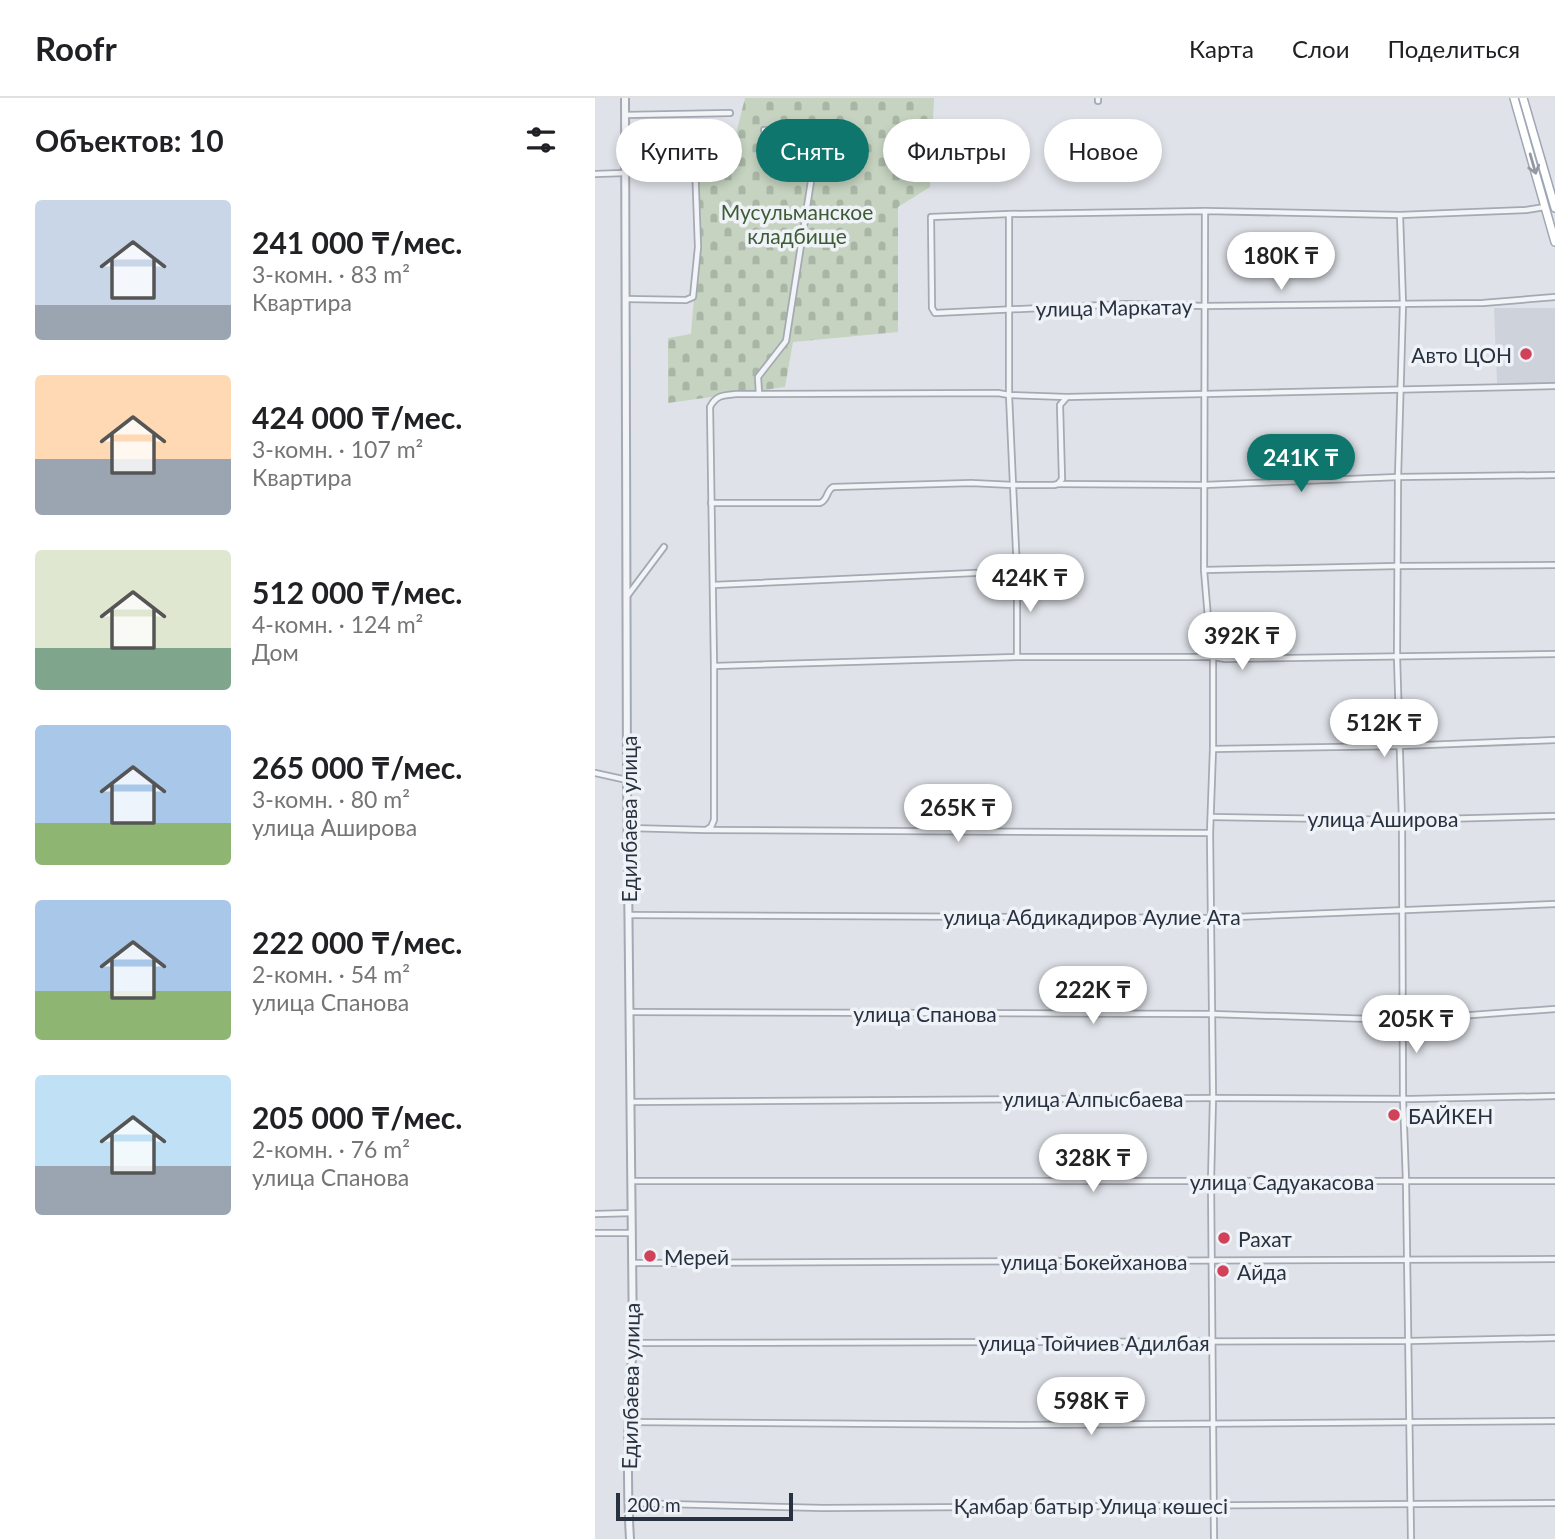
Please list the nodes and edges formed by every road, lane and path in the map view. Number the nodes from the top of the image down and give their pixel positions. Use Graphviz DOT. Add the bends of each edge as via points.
graph roads {
  1 [pos="625,98"];
  2 [pos="1514,98"];
  3 [pos="1523,98"];
  4 [pos="730,113"];
  5 [pos="624,115"];
  6 [pos="624,119"];
  7 [pos="616,173"];
  8 [pos="595,174"];
  9 [pos="624,182"];
  10 [pos="696,182"];
  11 [pos="811,182"];
  12 [pos="1545,208"];
  13 [pos="1555,208"];
  14 [pos="1205,211"];
  15 [pos="1009,214"];
  16 [pos="1400,215"];
  17 [pos="1555,242"];
  18 [pos="1555,296"];
  19 [pos="626,299"];
  20 [pos="1403,304"];
  21 [pos="1205,306"];
  22 [pos="1009,310"];
  23 [pos="1555,386"];
  24 [pos="1399,389"];
  25 [pos="759,394"];
  26 [pos="1205,394"];
  27 [pos="1009,395"];
  28 [pos="1067,397"];
  29 [pos="1555,475"];
  30 [pos="1398,477"];
  31 [pos="1058,484"];
  32 [pos="1013,485"];
  33 [pos="1204,485"];
  34 [pos="711,503"];
  35 [pos="664,547"];
  36 [pos="1555,565"];
  37 [pos="1397,566"];
  38 [pos="1204,570"];
  39 [pos="1017,571"];
  40 [pos="713,585"];
  41 [pos="627,596"];
  42 [pos="1555,654"];
  43 [pos="1017,657"];
  44 [pos="1213,657"];
  45 [pos="1397,657"];
  46 [pos="714,666"];
  47 [pos="1555,740"];
  48 [pos="1401,746"];
  49 [pos="1213,749"];
  50 [pos="595,773"];
  51 [pos="627,780"];
  52 [pos="1555,816"];
  53 [pos="1211,817"];
  54 [pos="1402,820"];
  55 [pos="628,828"];
  56 [pos="706,830"];
  57 [pos="1210,833"];
  58 [pos="1555,904"];
  59 [pos="1402,909"];
  60 [pos="629,915"];
  61 [pos="1211,918"];
  62 [pos="1555,1009"];
  63 [pos="630,1012"];
  64 [pos="1212,1014"];
  65 [pos="1403,1020"];
  66 [pos="1555,1096"];
  67 [pos="1213,1098"];
  68 [pos="1403,1099"];
  69 [pos="631,1102"];
  70 [pos="632,1181"];
  71 [pos="1211,1181"];
  72 [pos="1406,1181"];
  73 [pos="1555,1181"];
  74 [pos="632,1213"];
  75 [pos="595,1214"];
  76 [pos="595,1233"];
  77 [pos="632,1233"];
  78 [pos="1408,1259"];
  79 [pos="1555,1259"];
  80 [pos="1212,1260"];
  81 [pos="632,1263"];
  82 [pos="1555,1338"];
  83 [pos="1409,1341"];
  84 [pos="1213,1342"];
  85 [pos="633,1343"];
  86 [pos="1555,1421"];
  87 [pos="627,1422"];
  88 [pos="1409,1422"];
  89 [pos="1213,1423"];
  90 [pos="628,1503"];
  91 [pos="1555,1503"];
  92 [pos="1410,1504"];
  93 [pos="1213,1505"];
  94 [pos="630,1539"];
  95 [pos="1214,1539"];
  96 [pos="1411,1539"];
  1 -- 5 [label="street, Едилбаева улица"];
  2 -- 12 [label="main road, one-way"];
  3 -- 13 [label="main road"];
  4 -- 5 [label="street"];
  5 -- 6 [label="street, Едилбаева улица"];
  7 -- 8 [label="street"];
  9 -- 19 [label="street, Едилбаева улица"];
  10 -- 19 [label="street" via="698,247 693,297"];
  11 -- 25 [label="street" via="786,341 758,377"];
  12 -- 16 [label="street"];
  12 -- 17 [label="main road"];
  14 -- 15 [label="street"];
  14 -- 16 [label="street"];
  14 -- 21 [label="street"];
  15 -- 22 [label="street"];
  15 -- 22 [label="street, улица Маркатау" via="932,217 932,308 935,313"];
  16 -- 20 [label="street"];
  18 -- 20 [label="street, улица Маркатау"];
  19 -- 41 [label="street, Едилбаева улица"];
  20 -- 21 [label="street, улица Маркатау"];
  20 -- 24 [label="street"];
  21 -- 22 [label="street, улица Маркатау" via="1125,304"];
  21 -- 26 [label="street"];
  22 -- 27 [label="street"];
  23 -- 24 [label="street"];
  24 -- 26 [label="street"];
  24 -- 30 [label="street"];
  25 -- 27 [label="street"];
  25 -- 34 [label="street" via="713,400"];
  26 -- 28 [label="street"];
  26 -- 33 [label="street"];
  27 -- 28 [label="street"];
  27 -- 32 [label="street"];
  28 -- 31 [label="street" via="1060,405 1062,479"];
  29 -- 30 [label="street"];
  30 -- 33 [label="street"];
  30 -- 37 [label="street"];
  31 -- 32 [label="street"];
  31 -- 33 [label="street"];
  32 -- 34 [label="street" via="833,487 820,503"];
  32 -- 39 [label="street"];
  33 -- 38 [label="street"];
  34 -- 40 [label="street"];
  35 -- 41 [label="street"];
  36 -- 37 [label="street"];
  37 -- 38 [label="street"];
  37 -- 45 [label="street"];
  38 -- 44 [label="street"];
  39 -- 40 [label="street"];
  39 -- 43 [label="street"];
  40 -- 46 [label="street"];
  41 -- 51 [label="street, Едилбаева улица"];
  42 -- 45 [label="street"];
  43 -- 44 [label="street"];
  43 -- 46 [label="street"];
  44 -- 45 [label="street"];
  44 -- 49 [label="street"];
  45 -- 48 [label="street"];
  46 -- 56 [label="street" via="714,820"];
  47 -- 48 [label="street"];
  48 -- 49 [label="street"];
  48 -- 54 [label="street"];
  49 -- 53 [label="street"];
  50 -- 51 [label="street"];
  51 -- 55 [label="street, Едилбаева улица"];
  52 -- 54 [label="street, улица Аширова"];
  53 -- 54 [label="street, улица Аширова"];
  53 -- 57 [label="street"];
  54 -- 59 [label="street"];
  55 -- 56 [label="street"];
  55 -- 60 [label="street, Едилбаева улица"];
  56 -- 57 [label="street"];
  57 -- 61 [label="street"];
  58 -- 59 [label="street, улица Абдикадиров Аулие Ата"];
  59 -- 61 [label="street, улица Абдикадиров Аулие Ата"];
  59 -- 65 [label="street"];
  60 -- 61 [label="street, улица Абдикадиров Аулие Ата"];
  60 -- 63 [label="street, Едилбаева улица"];
  61 -- 64 [label="street"];
  62 -- 65 [label="street, улица Спанова"];
  63 -- 64 [label="street, улица Спанова"];
  63 -- 69 [label="street, Едилбаева улица"];
  64 -- 65 [label="street, улица Спанова"];
  64 -- 67 [label="street"];
  65 -- 68 [label="street"];
  66 -- 68 [label="street, улица Алпысбаева"];
  67 -- 68 [label="street, улица Алпысбаева"];
  67 -- 69 [label="street, улица Алпысбаева"];
  67 -- 71 [label="street"];
  68 -- 72 [label="street"];
  69 -- 70 [label="street, Едилбаева улица"];
  70 -- 71 [label="street, улица Садуакасова"];
  70 -- 74 [label="street, Едилбаева улица"];
  71 -- 72 [label="street, улица Садуакасова"];
  71 -- 80 [label="street"];
  72 -- 73 [label="street, улица Садуакасова"];
  72 -- 78 [label="street"];
  74 -- 75 [label="street"];
  74 -- 77 [label="street, Едилбаева улица"];
  76 -- 77 [label="street"];
  77 -- 81 [label="street, Едилбаева улица"];
  78 -- 79 [label="street, улица Бокейханова"];
  78 -- 80 [label="street, улица Бокейханова"];
  78 -- 83 [label="street"];
  80 -- 81 [label="street, улица Бокейханова"];
  80 -- 84 [label="street"];
  81 -- 85 [label="street, Едилбаева улица"];
  82 -- 83 [label="street, улица Тойчиев Адилбая"];
  83 -- 84 [label="street, улица Тойчиев Адилбая"];
  83 -- 88 [label="street"];
  84 -- 85 [label="street, улица Тойчиев Адилбая"];
  84 -- 89 [label="street"];
  85 -- 87 [label="street, Едилбаева улица"];
  86 -- 88 [label="street"];
  87 -- 89 [label="street"];
  87 -- 90 [label="street, Едилбаева улица"];
  88 -- 89 [label="street"];
  88 -- 92 [label="street"];
  89 -- 93 [label="street"];
  90 -- 93 [label="street, Қамбар батыр Улица көшесі" via="823,1508"];
  90 -- 94 [label="street, Едилбаева улица"];
  91 -- 92 [label="street, Қамбар батыр Улица көшесі"];
  92 -- 93 [label="street, Қамбар батыр Улица көшесі"];
  92 -- 96 [label="street"];
  93 -- 95 [label="street"];
}
